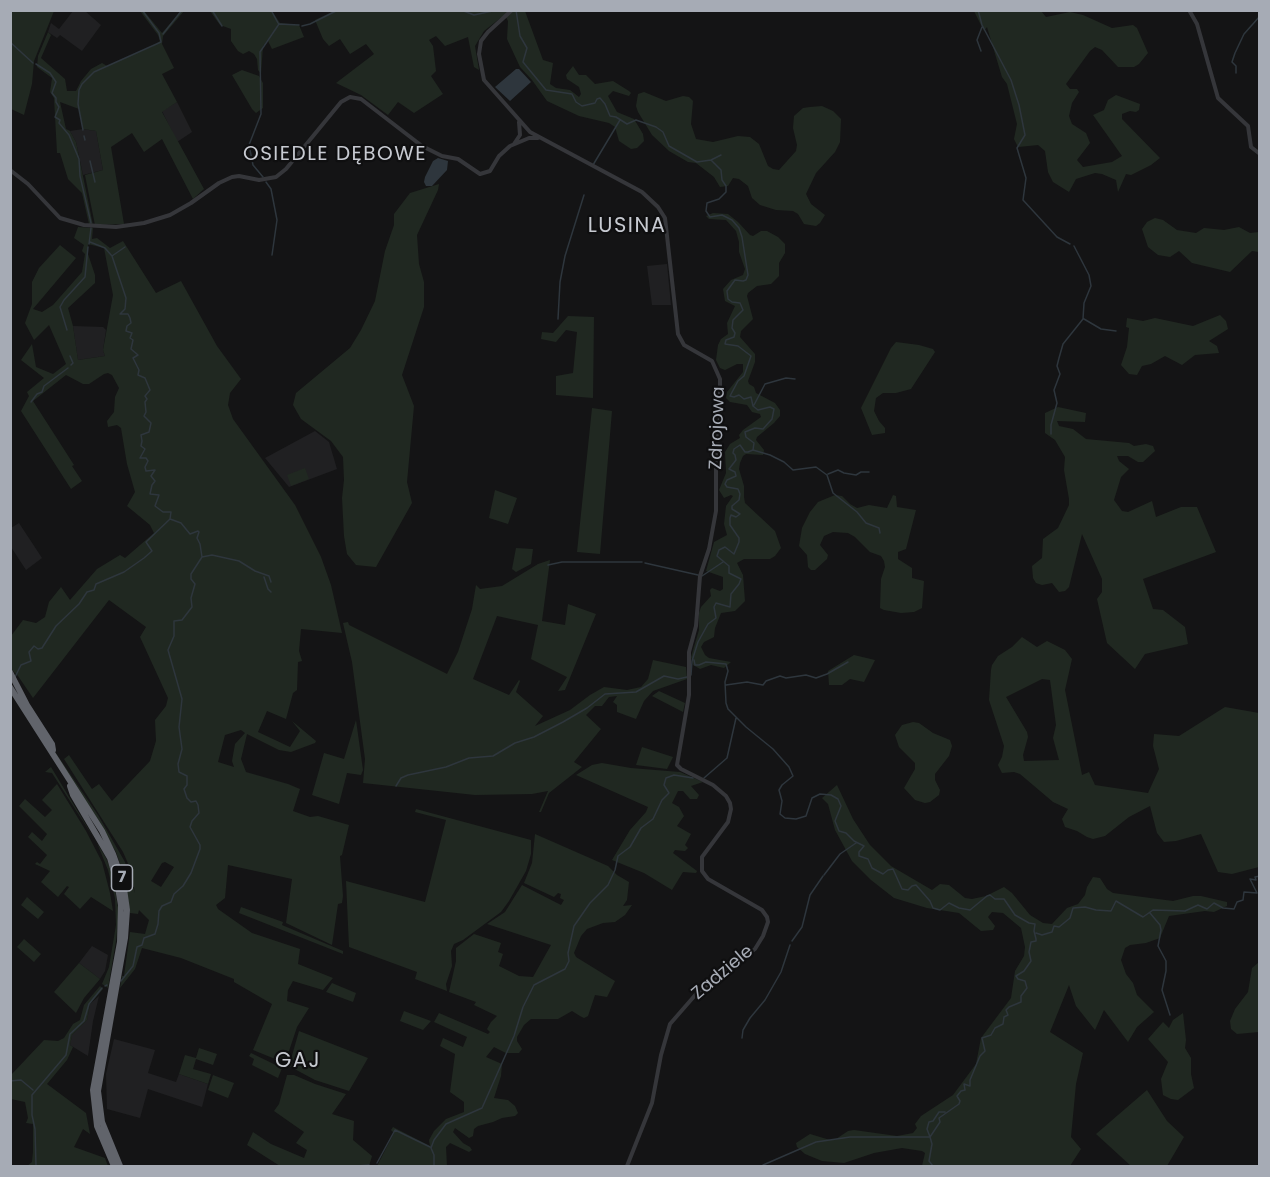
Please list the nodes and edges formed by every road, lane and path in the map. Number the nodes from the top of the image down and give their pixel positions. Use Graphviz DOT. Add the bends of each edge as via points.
graph roads {
  1 [pos="1189,10"];
  2 [pos="511,11"];
  3 [pos="519,122"];
  4 [pos="526,129"];
  5 [pos="530,132"];
  6 [pos="520,133"];
  7 [pos="539,138"];
  8 [pos="527,139"];
  9 [pos="514,144"];
  10 [pos="1260,154"];
  11 [pos="10,170"];
  12 [pos="10,672"];
  13 [pos="10,687"];
  14 [pos="683,733"];
  15 [pos="54,757"];
  16 [pos="113,992"];
  17 [pos="114,1167"];
  18 [pos="120,1167"];
  19 [pos="627,1167"];
  1 -- 10 [label="street" via="1197,24 1218,98 1248,126 1251,147"];
  2 -- 3 [label="street" via="483,37 479,54 486,84"];
  3 -- 4 [label="street"];
  3 -- 6 [label="street"];
  4 -- 5 [label="street, Zdrojowa"];
  4 -- 6 [label="street"];
  5 -- 7 [label="street, Zdrojowa"];
  5 -- 8 [label="street"];
  6 -- 8 [label="street"];
  6 -- 9 [label="street"];
  7 -- 8 [label="street, Zdrojowa"];
  7 -- 14 [label="street, Zdrojowa" via="642,192 658,207 665,218 678,334 684,345 710,358 718,372 716,511 700,576"];
  8 -- 9 [label="street"];
  9 -- 11 [label="street" via="501,153 490,171 480,174 463,162 422,146 361,99 350,97 340,102 276,177 232,177 170,215 116,227 93,227 60,218"];
  12 -- 15 [label="highway, 7" via="52,744"];
  13 -- 15 [label="highway, 7"];
  14 -- 19 [label="street, Zadziele" via="678,767 713,785 726,796 731,809 728,822 702,857 702,871 708,879 762,910 768,922 755,948 697,993 670,1024 652,1103"];
  15 -- 16 [label="highway, 7" via="107,852 119,889 121,928"];
  16 -- 17 [label="highway, 7" via="95,1071 93,1101 97,1126"];
  16 -- 18 [label="highway, 7" via="98,1096 103,1127"];
}
